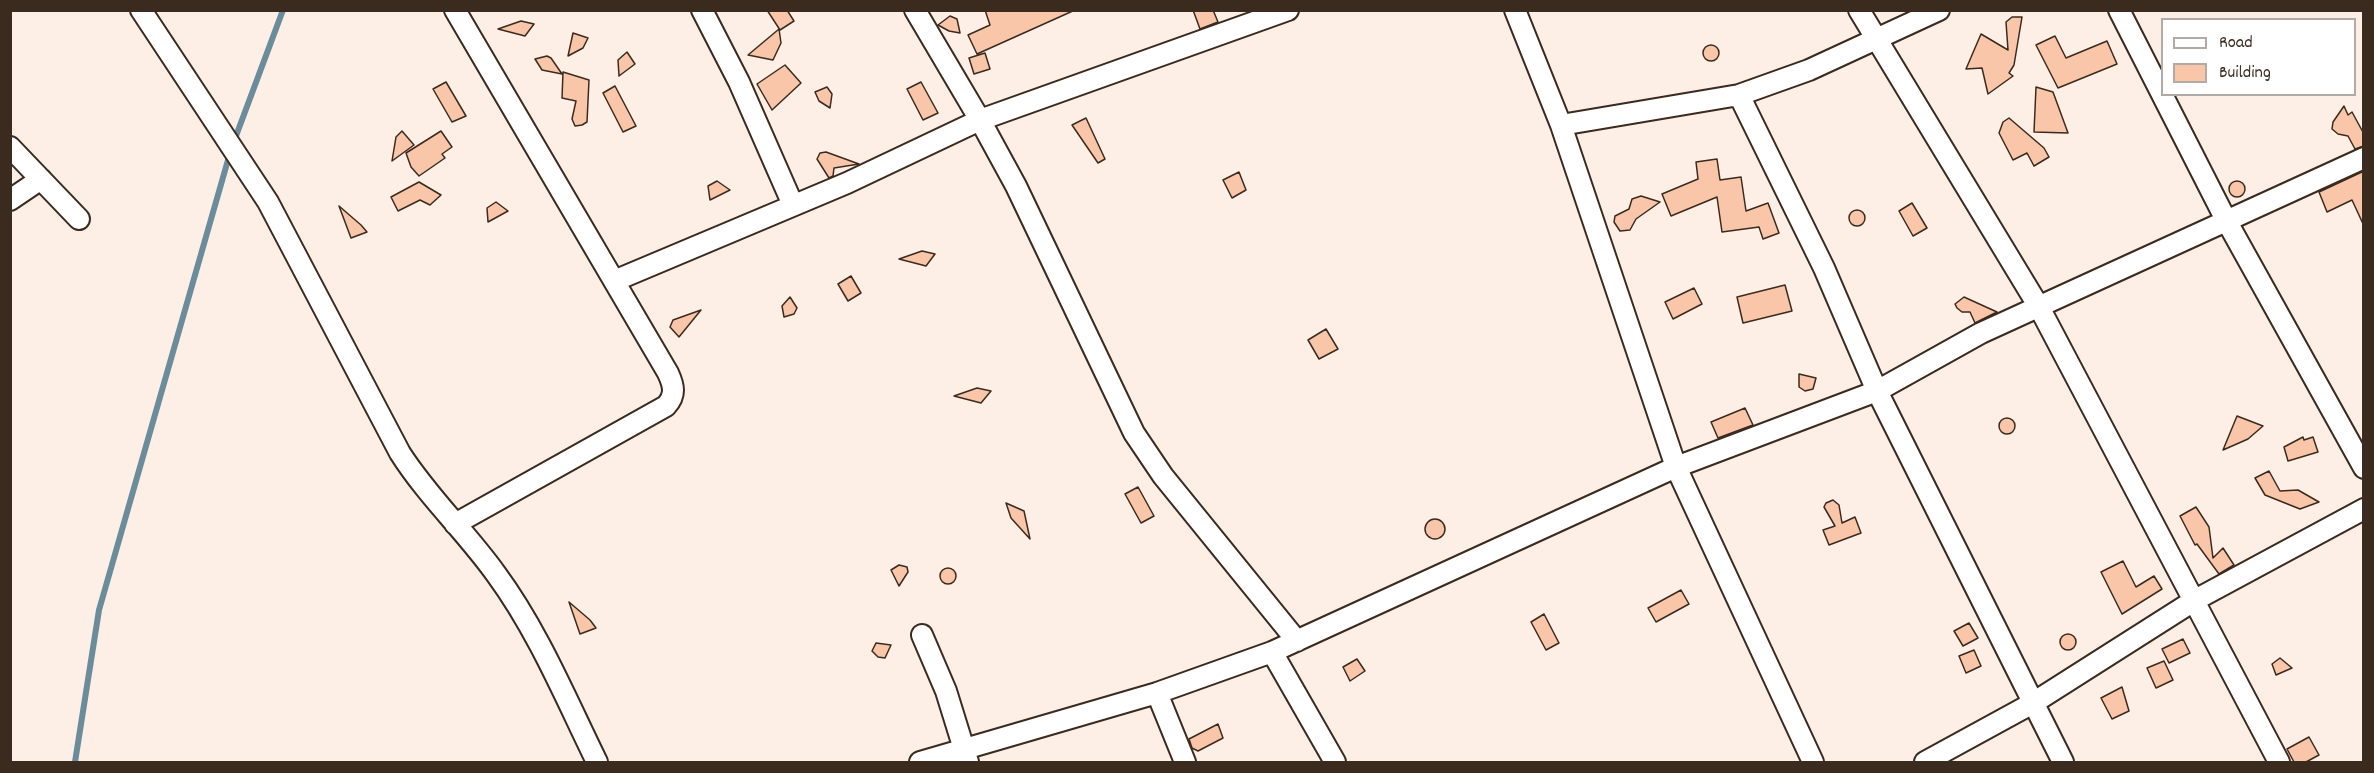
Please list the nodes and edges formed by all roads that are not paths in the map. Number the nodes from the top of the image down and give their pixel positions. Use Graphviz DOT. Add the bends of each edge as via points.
graph roads {
  1 [pos="141,10"];
  2 [pos="455,10"];
  3 [pos="702,10"];
  4 [pos="915,10"];
  5 [pos="1288,10"];
  6 [pos="1515,10"];
  7 [pos="1859,10"];
  8 [pos="1939,10"];
  9 [pos="2119,10"];
  10 [pos="1877,38"];
  11 [pos="2161,92"];
  12 [pos="1739,95"];
  13 [pos="2163,96"];
  14 [pos="980,120"];
  15 [pos="1561,125"];
  16 [pos="10,147"];
  17 [pos="2364,158"];
  18 [pos="41,179"];
  19 [pos="10,200"];
  20 [pos="793,205"];
  21 [pos="79,219"];
  22 [pos="2226,220"];
  23 [pos="614,281"];
  24 [pos="2039,307"];
  25 [pos="1877,390"];
  26 [pos="1676,467"];
  27 [pos="2364,468"];
  28 [pos="2364,509"];
  29 [pos="455,524"];
  30 [pos="2195,600"];
  31 [pos="922,635"];
  32 [pos="1297,641"];
  33 [pos="1272,652"];
  34 [pos="1157,693"];
  35 [pos="2033,703"];
  36 [pos="966,756"];
  37 [pos="597,762"];
  38 [pos="920,762"];
  39 [pos="1185,762"];
  40 [pos="1335,762"];
  41 [pos="1812,762"];
  42 [pos="1925,762"];
  43 [pos="2063,762"];
  44 [pos="2279,762"];
  1 -- 29 [label="street" via="268,202 400,453"];
  2 -- 23 [label="street"];
  3 -- 20 [label="street" via="739,82"];
  4 -- 14 [label="street"];
  5 -- 14 [label="street"];
  6 -- 15 [label="street"];
  7 -- 10 [label="street"];
  8 -- 10 [label="street"];
  9 -- 11 [label="street"];
  10 -- 12 [label="street"];
  10 -- 24 [label="street"];
  12 -- 15 [label="street"];
  12 -- 25 [label="street" via="1824,268"];
  13 -- 22 [label="street"];
  14 -- 20 [label="street"];
  14 -- 32 [label="street" via="1026,206 1134,433 1163,476"];
  15 -- 26 [label="street"];
  16 -- 18 [label="street"];
  17 -- 22 [label="street"];
  18 -- 19 [label="street"];
  18 -- 21 [label="street"];
  20 -- 23 [label="street"];
  22 -- 24 [label="street"];
  22 -- 27 [label="street"];
  23 -- 29 [label="street" via="668,373 674,391 672,399 666,406"];
  24 -- 25 [label="street" via="1981,333"];
  24 -- 30 [label="street"];
  25 -- 26 [label="street"];
  25 -- 35 [label="street"];
  26 -- 32 [label="street"];
  26 -- 41 [label="street"];
  28 -- 30 [label="street"];
  29 -- 37 [label="street" via="521,610"];
  30 -- 35 [label="street"];
  30 -- 44 [label="street"];
  31 -- 36 [label="street" via="946,691"];
  32 -- 33 [label="street"];
  33 -- 34 [label="street"];
  33 -- 40 [label="street"];
  34 -- 36 [label="street"];
  34 -- 39 [label="street"];
  35 -- 42 [label="street"];
  35 -- 43 [label="street"];
  36 -- 38 [label="street"];
}
